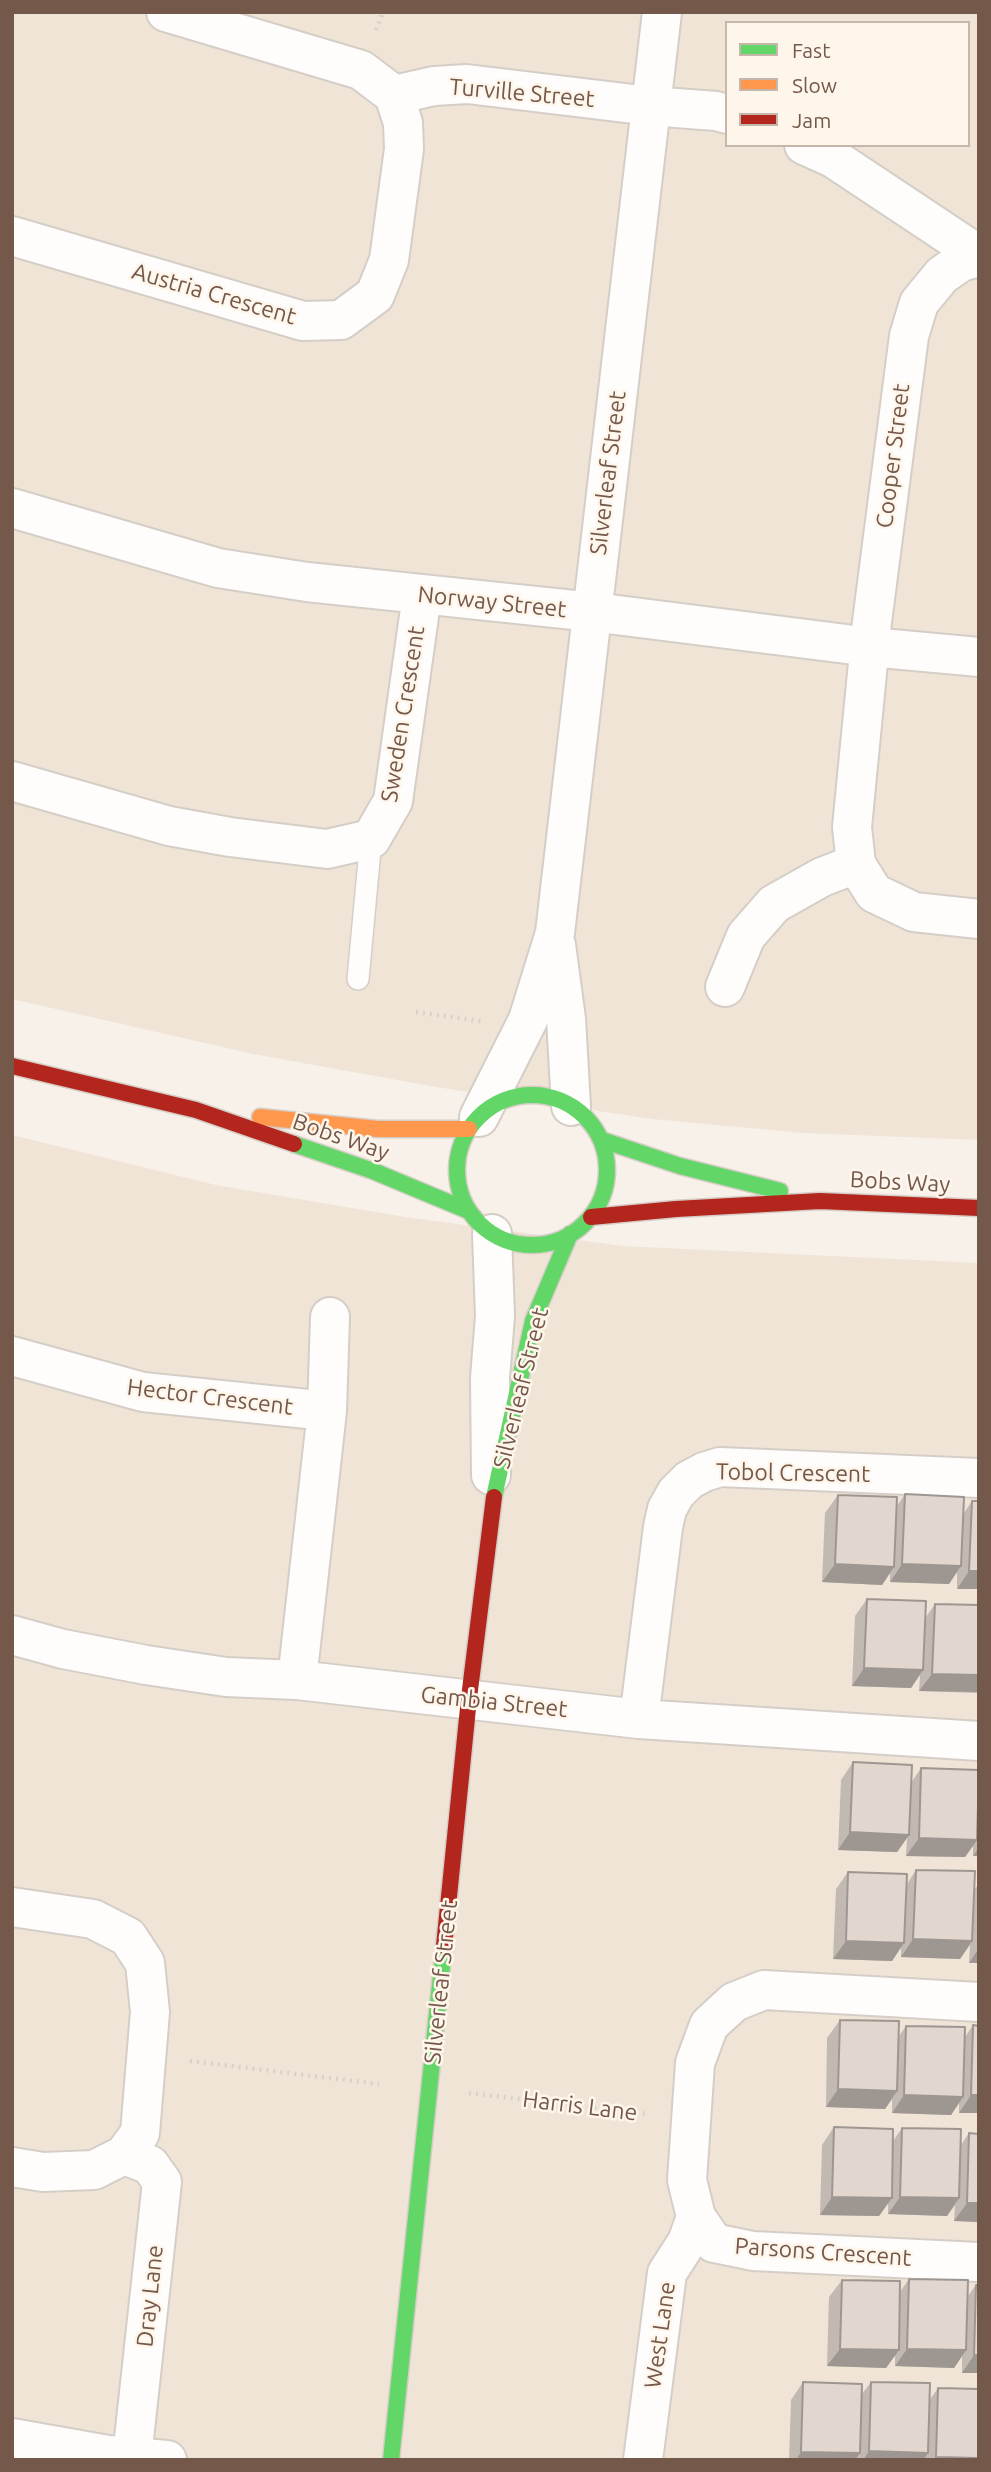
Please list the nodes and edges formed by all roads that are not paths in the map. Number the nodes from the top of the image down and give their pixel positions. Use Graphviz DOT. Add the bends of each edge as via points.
graph roads {
  1 [pos="166,12"];
  2 [pos="662,12"];
  3 [pos="394,95"];
  4 [pos="650,106"];
  5 [pos="725,113"];
  6 [pos="808,147"];
  7 [pos="12,236"];
  8 [pos="979,256"];
  9 [pos="12,508"];
  10 [pos="422,595"];
  11 [pos="593,612"];
  12 [pos="870,647"];
  13 [pos="979,657"];
  14 [pos="12,781"];
  15 [pos="371,839"];
  16 [pos="856,864"];
  17 [pos="979,919"];
  18 [pos="555,933"];
  19 [pos="358,979"];
  20 [pos="725,987"];
  21 [pos="12,1066"];
  22 [pos="571,1105"];
  23 [pos="196,1110"];
  24 [pos="474,1123"];
  25 [pos="602,1140"];
  26 [pos="820,1201"];
  27 [pos="979,1208"];
  28 [pos="591,1217"];
  29 [pos="480,1222"];
  30 [pos="570,1234"];
  31 [pos="331,1317"];
  32 [pos="12,1356"];
  33 [pos="327,1411"];
  34 [pos="979,1478"];
  35 [pos="492,1505"];
  36 [pos="12,1635"];
  37 [pos="297,1680"];
  38 [pos="469,1698"];
  39 [pos="639,1719"];
  40 [pos="979,1741"];
  41 [pos="12,1907"];
  42 [pos="979,2002"];
  43 [pos="124,2155"];
  44 [pos="12,2167"];
  45 [pos="696,2217"];
  46 [pos="979,2262"];
  47 [pos="12,2438"];
  48 [pos="129,2458"];
  49 [pos="391,2460"];
  50 [pos="643,2460"];
  1 -- 3 [label="street" via="360,70"];
  2 -- 4 [label="street, Silverleaf Street"];
  3 -- 4 [label="street, Turville Street" via="467,84"];
  3 -- 7 [label="street, Austria Crescent" via="403,123 404,149 389,260 375,295 341,320 303,321"];
  4 -- 5 [label="street, Turville Street"];
  4 -- 11 [label="street, Silverleaf Street"];
  6 -- 8 [label="street" via="833,158"];
  8 -- 12 [label="street, Cooper Street" via="942,275 919,303 909,336"];
  9 -- 10 [label="street, Norway Street" via="219,568"];
  10 -- 11 [label="street, Norway Street"];
  10 -- 15 [label="street, Sweden Crescent" via="393,801"];
  11 -- 12 [label="street, Norway Street"];
  11 -- 18 [label="street, Silverleaf Street"];
  12 -- 13 [label="street, Norway Street"];
  12 -- 16 [label="street, Cooper Street" via="852,827"];
  14 -- 15 [label="street" via="169,826 230,837 327,849"];
  15 -- 19 [label="lane"];
  16 -- 17 [label="street" via="874,893 914,912"];
  16 -- 20 [label="street" via="774,904 746,936"];
  18 -- 22 [label="street"];
  18 -- 24 [label="street" via="528,1020"];
  21 -- 23 [label="street, Bobs Way"];
  22 -- 24 [label="street" via="533,1095 504,1101"];
  22 -- 25 [label="street" via="589,1120"];
  23 -- 24 [label="street, Bobs Way" via="378,1129"];
  23 -- 29 [label="street, Bobs Way" via="373,1171"];
  24 -- 29 [label="street" via="458,1156 458,1184"];
  25 -- 26 [label="street, Bobs Way" via="680,1166"];
  25 -- 28 [label="street" via="607,1166 604,1193"];
  26 -- 27 [label="street, Bobs Way"];
  26 -- 28 [label="street, Bobs Way"];
  28 -- 30 [label="street"];
  29 -- 30 [label="street" via="510,1241 530,1245"];
  29 -- 35 [label="street, Silverleaf Street" via="495,1316 490,1378"];
  30 -- 35 [label="street, Silverleaf Street" via="533,1321"];
  31 -- 33 [label="street, Hector Crescent"];
  32 -- 33 [label="street, Hector Crescent" via="143,1392"];
  33 -- 37 [label="street, Hector Crescent"];
  34 -- 39 [label="street, Tobol Crescent" via="720,1467 689,1480 667,1509 663,1527"];
  35 -- 38 [label="street, Silverleaf Street"];
  36 -- 37 [label="street, Gambia Street" via="146,1665 226,1677"];
  37 -- 38 [label="street, Gambia Street"];
  38 -- 39 [label="street, Gambia Street"];
  38 -- 49 [label="street, Silverleaf Street"];
  39 -- 40 [label="street, Gambia Street"];
  41 -- 43 [label="street" via="93,1919 128,1937 145,1963 150,2012 140,2133"];
  42 -- 45 [label="street, Parsons Crescent" via="764,1990 734,2002 709,2025 695,2063 687,2180"];
  43 -- 44 [label="street" via="94,2169 43,2172"];
  43 -- 48 [label="street, Dray Lane" via="150,2165 162,2182"];
  45 -- 46 [label="street, Parsons Crescent" via="714,2243 753,2251"];
  45 -- 50 [label="street, West Lane" via="687,2242 667,2273"];
  47 -- 48 [label="street"];
}
